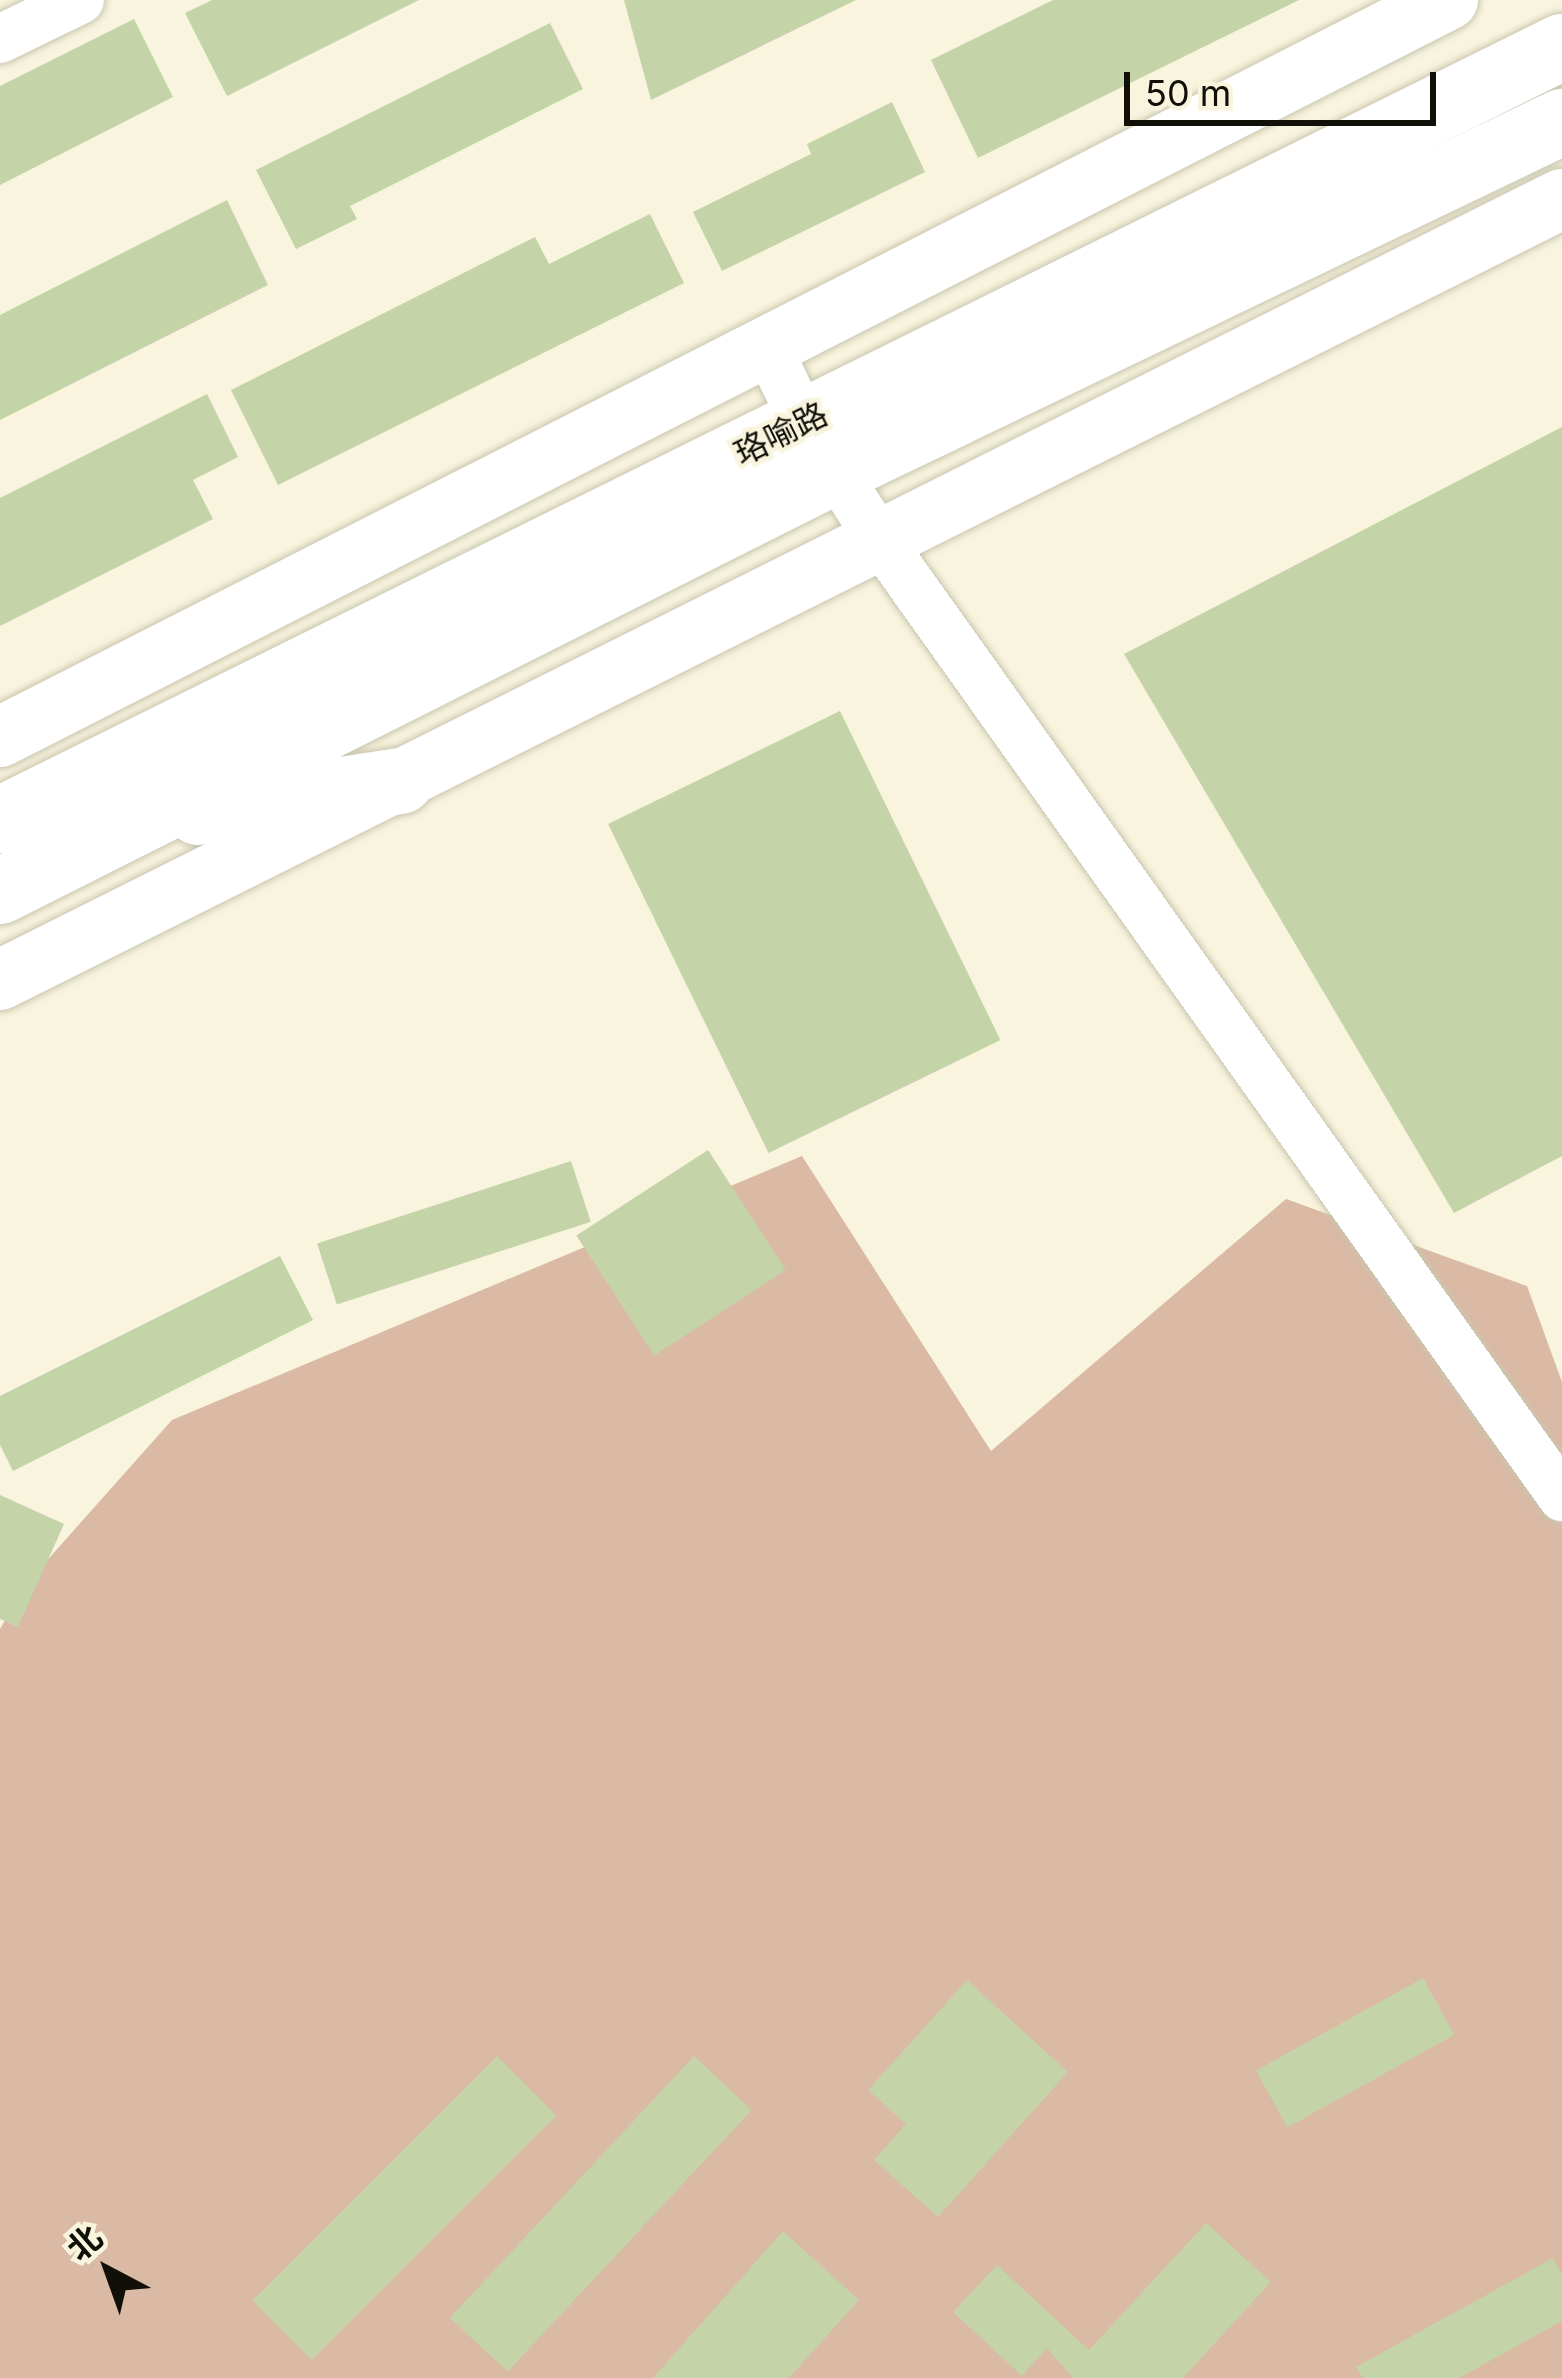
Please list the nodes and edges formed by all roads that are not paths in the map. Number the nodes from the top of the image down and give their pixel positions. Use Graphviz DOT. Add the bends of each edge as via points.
graph roads {
  1 [pos="80,0"];
  2 [pos="1448,0"];
  3 [pos="0,39"];
  4 [pos="1562,47"];
  5 [pos="1562,122"];
  6 [pos="1562,199"];
  7 [pos="770,350"];
  8 [pos="818,447"];
  9 [pos="880,539"];
  10 [pos="0,737"];
  11 [pos="401,781"];
  12 [pos="0,820"];
  13 [pos="141,820"];
  14 [pos="0,891"];
  15 [pos="0,980"];
  16 [pos="1562,1497"];
  1 -- 3 [label="street"];
  2 -- 7 [label="main road"];
  4 -- 8 [label="highway, 珞喻路"];
  5 -- 8 [label="highway, 珞喻路"];
  6 -- 9 [label="main road"];
  7 -- 8 [label="street"];
  7 -- 10 [label="main road"];
  8 -- 9 [label="street"];
  8 -- 12 [label="highway, 珞喻路"];
  8 -- 13 [label="highway, 珞喻路"];
  9 -- 11 [label="main road"];
  9 -- 16 [label="street"];
  11 -- 13 [label="highway"];
  11 -- 15 [label="main road"];
  13 -- 14 [label="highway, 珞喻路"];
}
